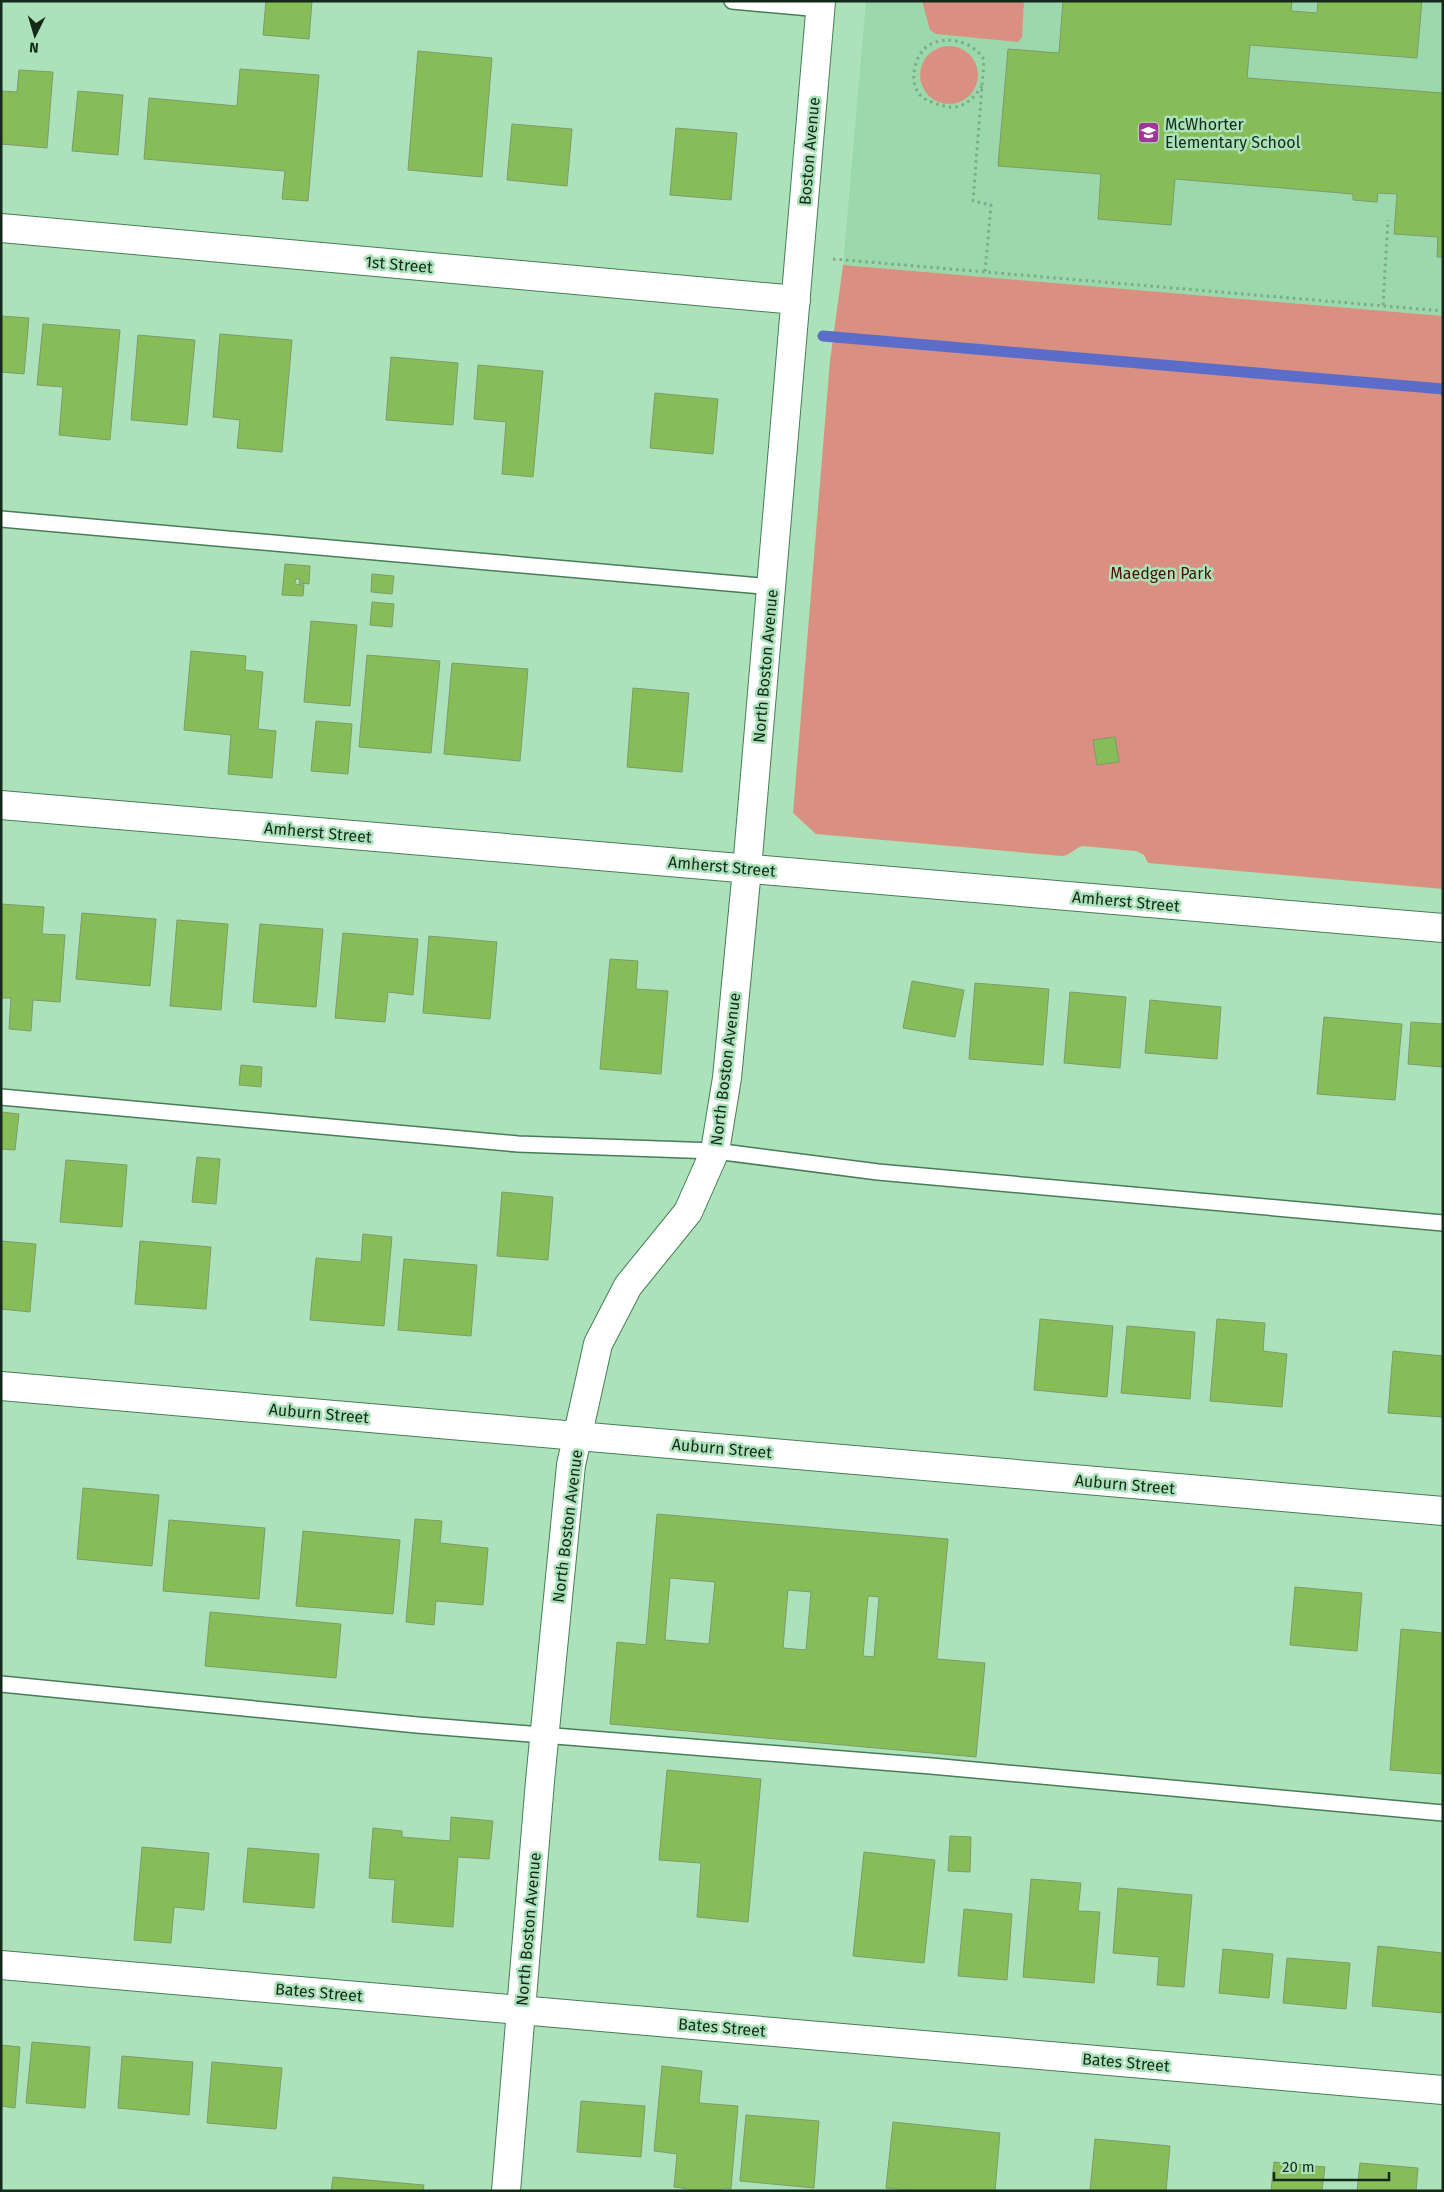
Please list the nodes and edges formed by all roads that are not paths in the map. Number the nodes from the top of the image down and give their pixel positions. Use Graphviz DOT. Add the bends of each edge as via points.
graph roads {
  1 [pos="732,1"];
  2 [pos="821,5"];
  3 [pos="1,228"];
  4 [pos="796,300"];
  5 [pos="1,519"];
  6 [pos="772,587"];
  7 [pos="1,804"];
  8 [pos="747,868"];
  9 [pos="1443,928"];
  10 [pos="1,1097"];
  11 [pos="715,1152"];
  12 [pos="1443,1223"];
  13 [pos="1,1386"];
  14 [pos="578,1435"];
  15 [pos="1443,1511"];
  16 [pos="1,1684"];
  17 [pos="545,1734"];
  18 [pos="1443,1813"];
  19 [pos="1,1965"];
  20 [pos="521,2009"];
  21 [pos="1443,2090"];
  22 [pos="506,2191"];
  1 -- 2 [label="lane"];
  2 -- 4 [label="street, Boston Avenue"];
  3 -- 4 [label="street, 1st Street"];
  4 -- 6 [label="street, North Boston Avenue"];
  5 -- 6 [label="lane"];
  6 -- 8 [label="street, North Boston Avenue"];
  7 -- 8 [label="street, Amherst Street"];
  8 -- 9 [label="street, Amherst Street"];
  8 -- 11 [label="street, North Boston Avenue" via="727,1078"];
  10 -- 11 [label="lane" via="518,1144"];
  11 -- 12 [label="lane" via="878,1172"];
  11 -- 14 [label="street, North Boston Avenue" via="688,1212 628,1286 598,1344"];
  13 -- 14 [label="street, Auburn Street"];
  14 -- 15 [label="street, Auburn Street"];
  14 -- 17 [label="street, North Boston Avenue" via="571,1466"];
  16 -- 17 [label="lane" via="417,1725"];
  17 -- 18 [label="lane"];
  17 -- 20 [label="street, North Boston Avenue"];
  19 -- 20 [label="street, Bates Street"];
  20 -- 21 [label="street, Bates Street"];
  20 -- 22 [label="street, North Boston Avenue"];
}
